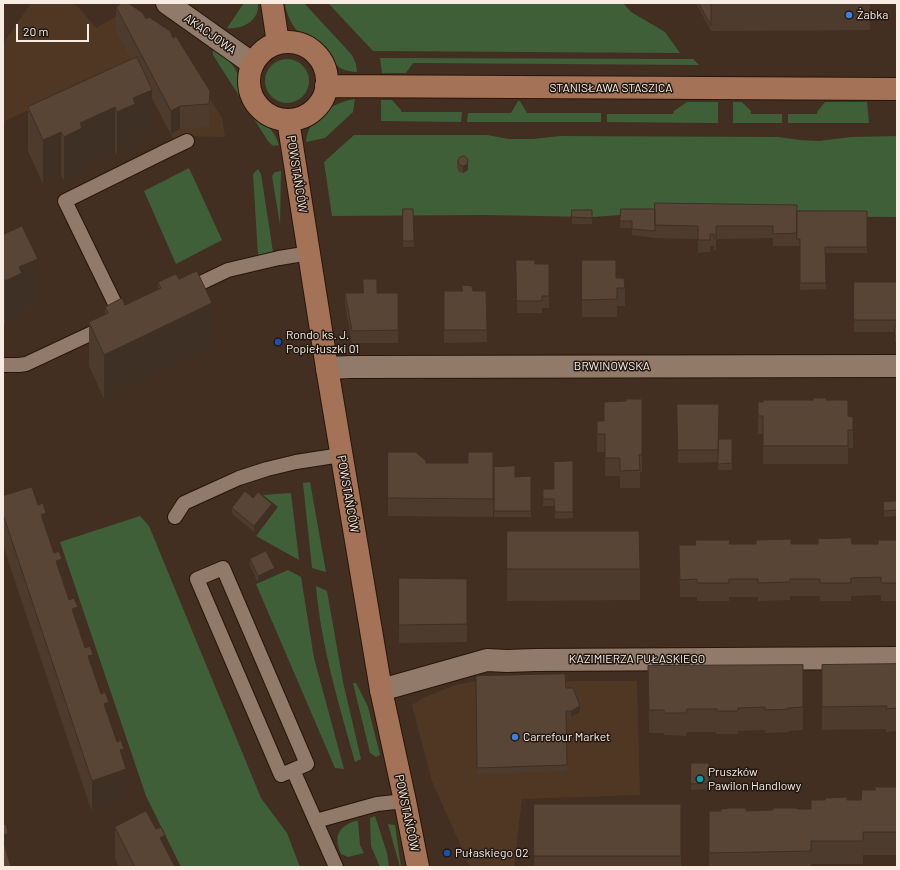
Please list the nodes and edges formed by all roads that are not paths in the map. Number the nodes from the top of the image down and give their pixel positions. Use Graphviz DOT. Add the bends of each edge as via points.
graph roads {
  1 [pos="167,3"];
  2 [pos="272,3"];
  3 [pos="278,43"];
  4 [pos="253,64"];
  5 [pos="326,86"];
  6 [pos="897,89"];
  7 [pos="288,120"];
  8 [pos="187,142"];
  9 [pos="310,253"];
  10 [pos="171,296"];
  11 [pos="136,313"];
  12 [pos="122,319"];
  13 [pos="3,365"];
  14 [pos="897,366"];
  15 [pos="327,368"];
  16 [pos="341,455"];
  17 [pos="175,516"];
  18 [pos="897,658"];
  19 [pos="381,690"];
  20 [pos="293,770"];
  21 [pos="405,801"];
  22 [pos="316,821"];
  23 [pos="336,867"];
  24 [pos="418,867"];
  1 -- 4 [label="street, AKACJOWA"];
  2 -- 3 [label="street"];
  3 -- 4 [label="street" via="263,51"];
  3 -- 5 [label="street" via="300,44 314,52 323,64"];
  4 -- 7 [label="street" via="249,85 257,105 268,114"];
  5 -- 6 [label="street, STANISŁAWA STASZICA"];
  5 -- 7 [label="street" via="321,101 310,112"];
  7 -- 9 [label="street, POWSTAŃCÓW"];
  8 -- 12 [label="lane" via="65,201"];
  9 -- 10 [label="lane" via="228,270"];
  9 -- 15 [label="street, POWSTAŃCÓW"];
  11 -- 12 [label="lane"];
  12 -- 13 [label="lane" via="26,364"];
  14 -- 15 [label="street, BRWINOWSKA"];
  15 -- 16 [label="street, POWSTAŃCÓW"];
  16 -- 17 [label="lane" via="267,468 239,478 184,503"];
  16 -- 19 [label="street, POWSTAŃCÓW"];
  18 -- 19 [label="street, KAZIMIERZA PUŁASKIEGO" via="487,660"];
  19 -- 21 [label="street, POWSTAŃCÓW"];
  20 -- 20 [label="lane" via="308,764 224,568 197,579 282,774"];
  20 -- 22 [label="lane"];
  21 -- 22 [label="lane" via="378,804"];
  21 -- 24 [label="street, POWSTAŃCÓW"];
  22 -- 23 [label="lane"];
}
